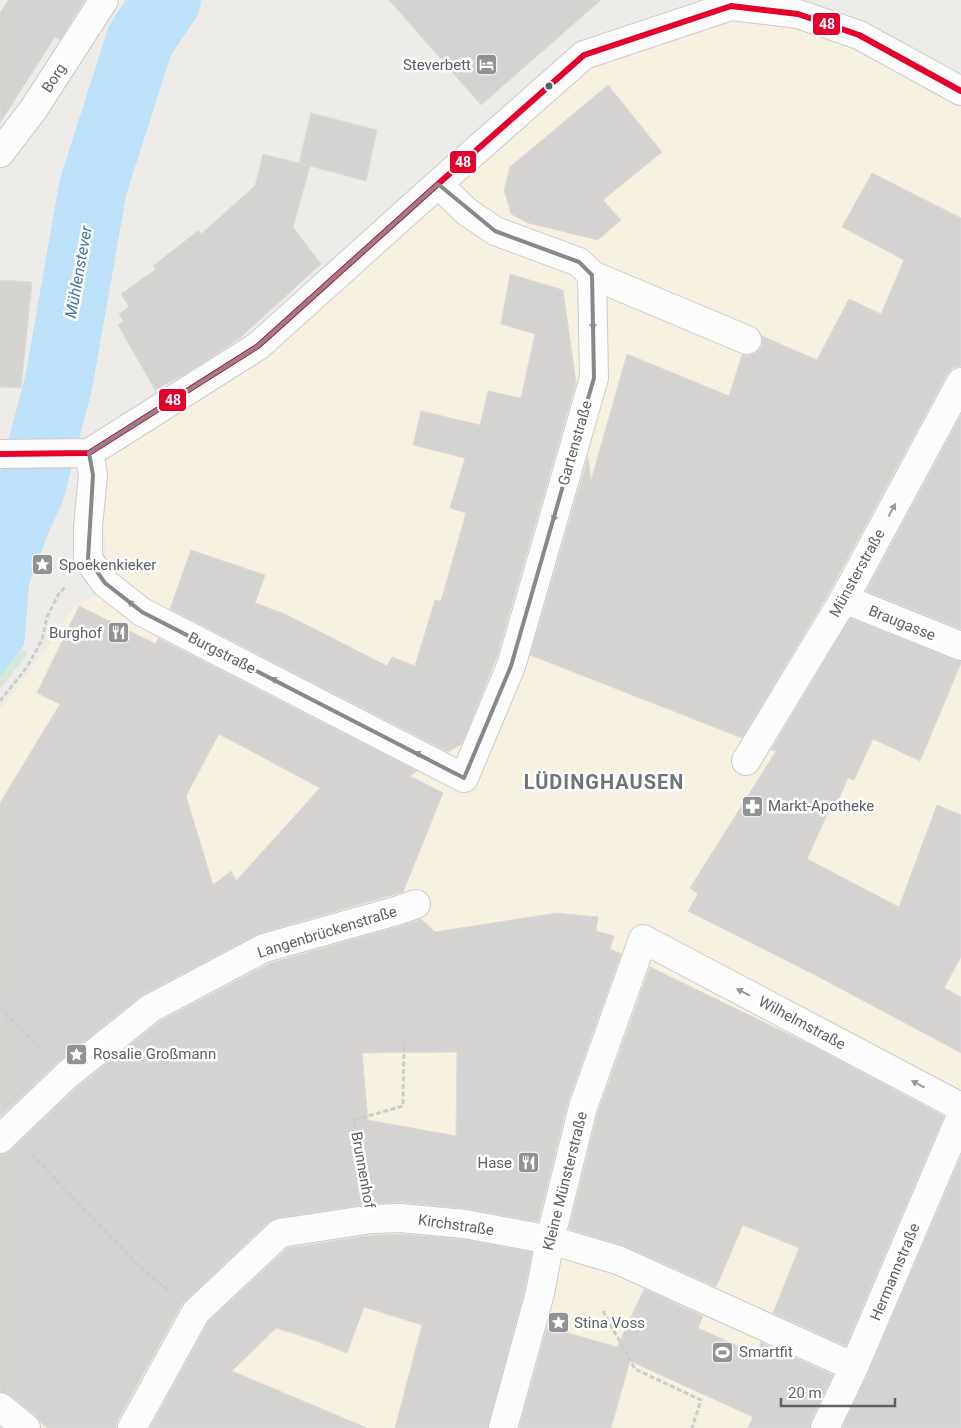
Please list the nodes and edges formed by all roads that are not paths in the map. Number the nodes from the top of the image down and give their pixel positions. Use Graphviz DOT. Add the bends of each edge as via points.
graph roads {
  1 [pos="104,0"];
  2 [pos="961,91"];
  3 [pos="0,153"];
  4 [pos="438,184"];
  5 [pos="592,275"];
  6 [pos="747,340"];
  7 [pos="961,382"];
  8 [pos="82,453"];
  9 [pos="2,454"];
  10 [pos="844,599"];
  11 [pos="961,646"];
  12 [pos="746,761"];
  13 [pos="464,778"];
  14 [pos="416,904"];
  15 [pos="642,939"];
  16 [pos="961,1107"];
  17 [pos="961,1116"];
  18 [pos="4,1134"];
  19 [pos="550,1240"];
  20 [pos="854,1367"];
  21 [pos="0,1407"];
  22 [pos="26,1428"];
  23 [pos="132,1428"];
  24 [pos="503,1428"];
  25 [pos="825,1428"];
  1 -- 3 [label="street, Borg" via="33,110"];
  2 -- 4 [label="street" via="858,35 798,14 731,6 584,55"];
  4 -- 5 [label="street" via="466,211 495,231 579,262"];
  4 -- 8 [label="street" via="258,346"];
  5 -- 6 [label="street"];
  5 -- 13 [label="street, Gartenstraße, one-way" via="594,378 511,666"];
  10 -- 7 [label="street, Münsterstraße, one-way"];
  8 -- 9 [label="street"];
  13 -- 8 [label="street, Burgstraße, one-way" via="142,612 105,582 88,559 93,475"];
  10 -- 11 [label="street, Braugasse"];
  10 -- 12 [label="street, Münsterstraße"];
  14 -- 18 [label="street, Langenbrückenstraße" via="264,948 151,1008 67,1075"];
  16 -- 15 [label="street, Wilhelmstraße, one-way"];
  15 -- 19 [label="street, Kleine Münsterstraße" via="583,1107"];
  17 -- 20 [label="street, Hermannstraße"];
  19 -- 20 [label="street, Kirchstraße" via="618,1260"];
  19 -- 23 [label="street, Kirchstraße" via="465,1224 400,1218 280,1233 196,1312"];
  19 -- 24 [label="street, Kleine Münsterstraße" via="540,1293"];
  20 -- 25 [label="street, Hermannstraße"];
  21 -- 22 [label="street"];
}
